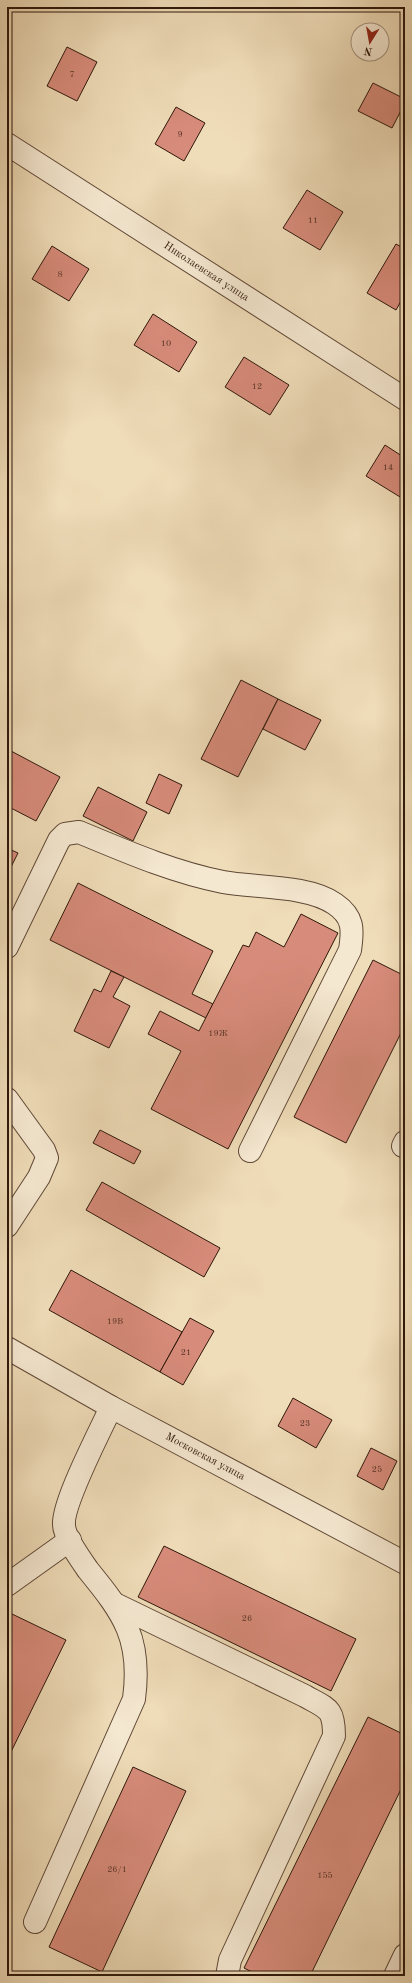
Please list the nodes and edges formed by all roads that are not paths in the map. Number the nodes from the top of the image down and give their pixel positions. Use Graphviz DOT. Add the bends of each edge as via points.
graph roads {
  1 [pos="7,144"];
  2 [pos="405,399"];
  3 [pos="7,947"];
  4 [pos="7,1099"];
  5 [pos="250,1151"];
  6 [pos="7,1226"];
  7 [pos="7,1348"];
  8 [pos="111,1407"];
  9 [pos="70,1540"];
  10 [pos="405,1563"];
  11 [pos="7,1585"];
  12 [pos="115,1604"];
  13 [pos="35,1922"];
  14 [pos="405,1955"];
  15 [pos="227,1976"];
  16 [pos="396,1976"];
  1 -- 2 [label="street, Николаевская улица"];
  3 -- 5 [label="street" via="59,840 65,834 79,832 169,869 224,882 314,895 334,904 347,914 353,931 350,950"];
  4 -- 6 [label="street" via="44,1150 47,1158 39,1177"];
  7 -- 8 [label="street, Московская улица"];
  8 -- 9 [label="street" via="69,1501 63,1526"];
  8 -- 10 [label="street, Московская улица"];
  9 -- 11 [label="street"];
  9 -- 12 [label="street" via="78,1556"];
  12 -- 13 [label="street" via="132,1638 137,1675 134,1699"];
  12 -- 15 [label="street" via="305,1696 329,1710 334,1720 334,1736 230,1960"];
  14 -- 16 [label="street"];
}
